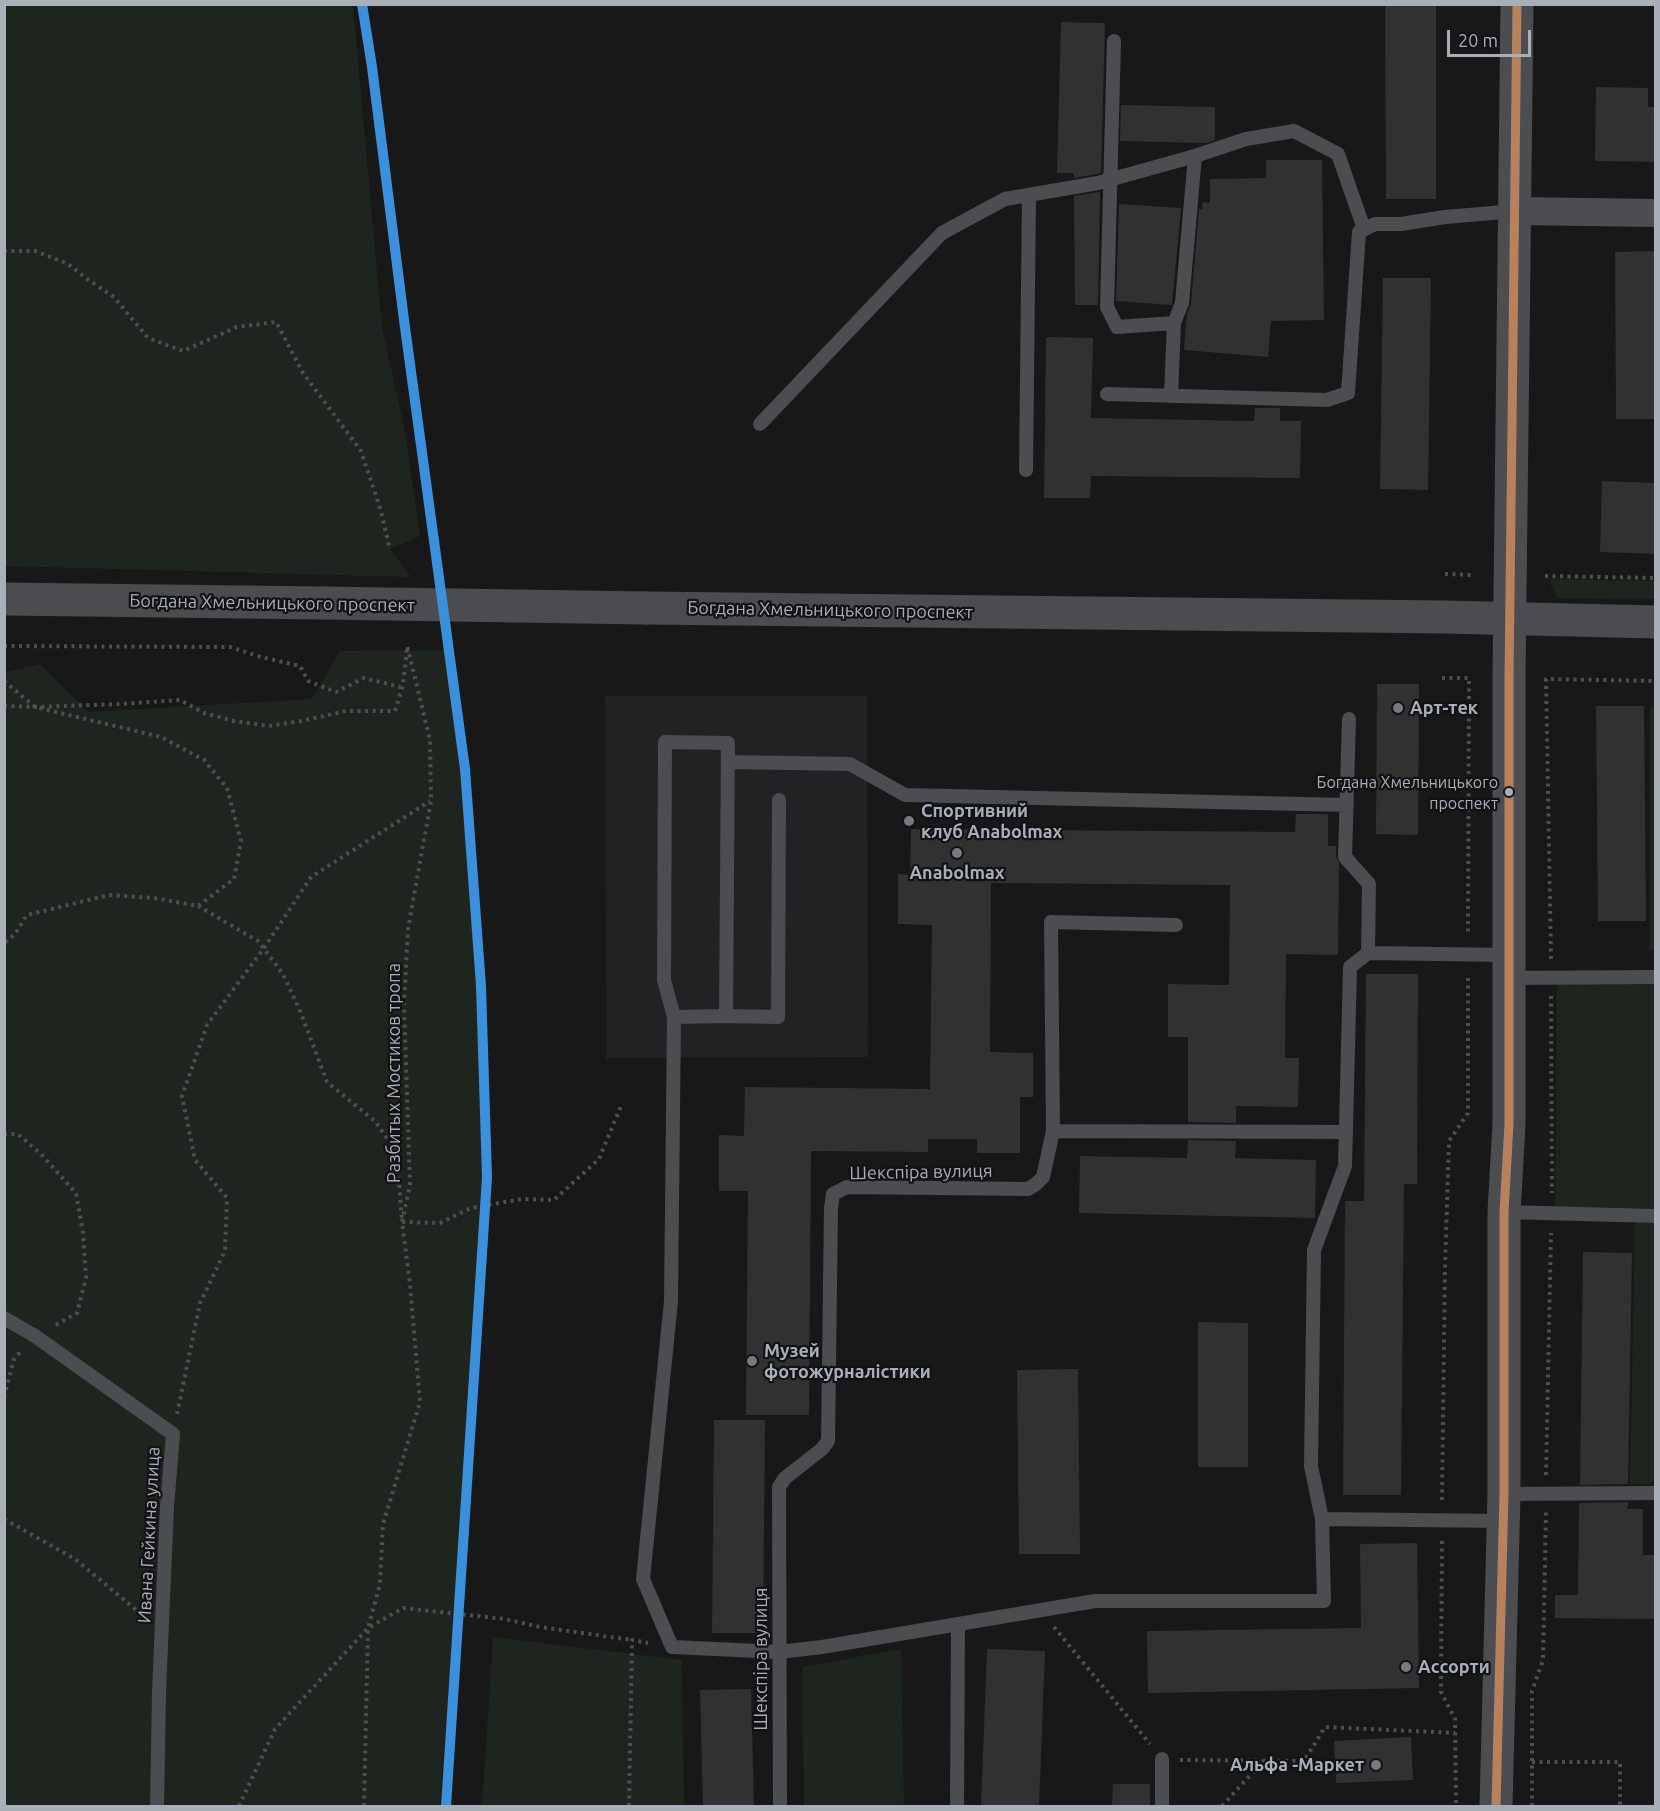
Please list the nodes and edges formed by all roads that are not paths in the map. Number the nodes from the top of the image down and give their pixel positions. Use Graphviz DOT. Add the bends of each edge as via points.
graph roads {
  1 [pos="1517,4"];
  2 [pos="1114,41"];
  3 [pos="1196,156"];
  4 [pos="1111,180"];
  5 [pos="1029,195"];
  6 [pos="1516,211"];
  7 [pos="1656,213"];
  8 [pos="1364,229"];
  9 [pos="1174,323"];
  10 [pos="1107,394"];
  11 [pos="1171,396"];
  12 [pos="760,424"];
  13 [pos="1026,470"];
  14 [pos="4,600"];
  15 [pos="1510,619"];
  16 [pos="1656,622"];
  17 [pos="1349,719"];
  18 [pos="728,762"];
  19 [pos="779,800"];
  20 [pos="1347,805"];
  21 [pos="1176,925"];
  22 [pos="1368,953"];
  23 [pos="1509,966"];
  24 [pos="1656,977"];
  25 [pos="726,1016"];
  26 [pos="674,1017"];
  27 [pos="1053,1131"];
  28 [pos="1346,1132"];
  29 [pos="1504,1212"];
  30 [pos="1656,1216"];
  31 [pos="4,1318"];
  32 [pos="1656,1493"];
  33 [pos="1503,1508"];
  34 [pos="1322,1519"];
  35 [pos="958,1624"];
  36 [pos="779,1652"];
  37 [pos="1162,1759"];
  38 [pos="157,1806"];
  39 [pos="780,1806"];
  40 [pos="957,1806"];
  41 [pos="1162,1806"];
  42 [pos="1496,1806"];
  1 -- 6 [label="street"];
  2 -- 4 [label="lane"];
  3 -- 4 [label="lane"];
  3 -- 8 [label="lane" via="1246,139 1294,131 1338,154"];
  3 -- 9 [label="lane" via="1182,303"];
  4 -- 5 [label="lane"];
  4 -- 9 [label="lane" via="1107,307 1117,327"];
  5 -- 12 [label="lane" via="1005,199 942,233"];
  5 -- 13 [label="lane"];
  6 -- 7 [label="street"];
  6 -- 8 [label="lane" via="1375,224"];
  6 -- 15 [label="street"];
  8 -- 11 [label="lane" via="1359,232 1348,393 1326,400"];
  9 -- 11 [label="lane"];
  10 -- 11 [label="lane"];
  14 -- 15 [label="main road, Богдана Хмельницького проспект, bridge"];
  15 -- 16 [label="main road, Богдана Хмельницького проспект"];
  15 -- 23 [label="street"];
  17 -- 20 [label="lane"];
  18 -- 20 [label="lane" via="850,764 905,795"];
  18 -- 25 [label="lane"];
  18 -- 26 [label="lane" via="728,743 665,742 664,980"];
  19 -- 25 [label="lane" via="778,1017"];
  20 -- 22 [label="lane" via="1345,858 1369,884"];
  21 -- 27 [label="lane, Шекспіра вулиця" via="1051,922"];
  22 -- 23 [label="lane" via="1468,954"];
  22 -- 28 [label="lane" via="1350,967"];
  23 -- 24 [label="lane" via="1551,978"];
  23 -- 29 [label="street" via="1509,1124"];
  25 -- 26 [label="lane"];
  26 -- 36 [label="lane" via="671,1301 643,1579 672,1647"];
  27 -- 28 [label="lane"];
  27 -- 36 [label="lane, Шекспіра вулиця" via="1043,1177 1028,1189 847,1188 833,1194 828,1441 784,1478 779,1487"];
  28 -- 34 [label="lane" via="1345,1166 1314,1250 1311,1466"];
  29 -- 30 [label="lane"];
  29 -- 33 [label="street"];
  31 -- 38 [label="lane, Ивана Гейкина улица" via="173,1434 161,1634"];
  32 -- 33 [label="lane" via="1546,1494"];
  33 -- 34 [label="lane" via="1442,1520"];
  33 -- 42 [label="street"];
  34 -- 35 [label="lane" via="1324,1601 1095,1601"];
  35 -- 36 [label="lane"];
  35 -- 40 [label="lane"];
  36 -- 39 [label="lane, Шекспіра вулиця"];
  37 -- 41 [label="lane"];
}
